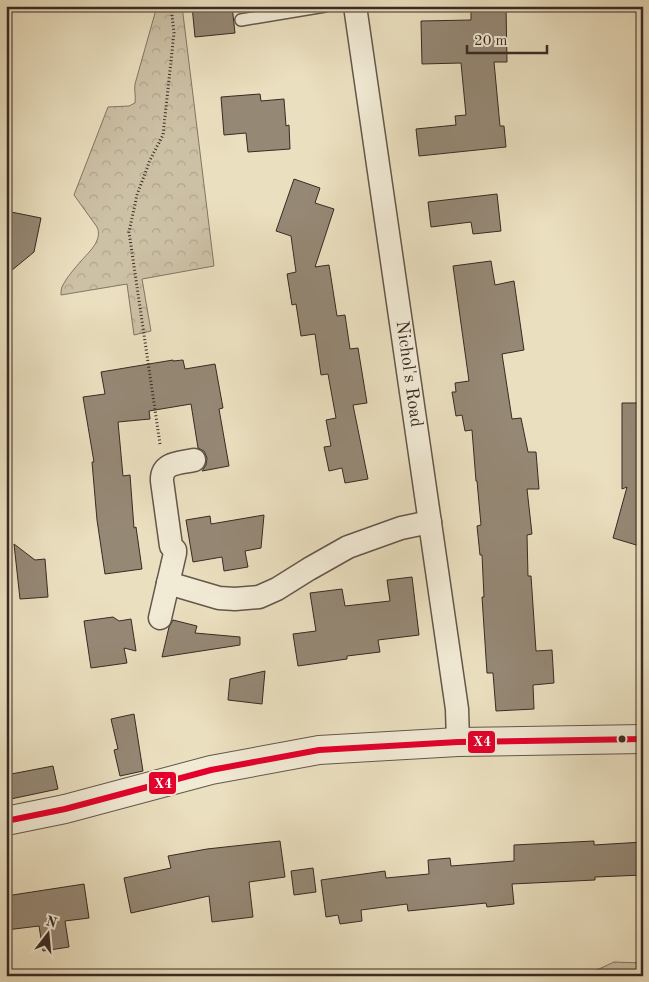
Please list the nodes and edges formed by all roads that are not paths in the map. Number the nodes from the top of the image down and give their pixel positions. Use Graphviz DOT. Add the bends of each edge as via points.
graph roads {
  1 [pos="324,6"];
  2 [pos="355,6"];
  3 [pos="241,20"];
  4 [pos="194,460"];
  5 [pos="430,522"];
  6 [pos="168,583"];
  7 [pos="160,618"];
  8 [pos="643,739"];
  9 [pos="458,742"];
  10 [pos="6,821"];
  1 -- 3 [label="lane"];
  2 -- 5 [label="street, Nichol's Road"];
  4 -- 6 [label="street" via="170,464 162,479 171,546 175,550"];
  5 -- 6 [label="street" via="401,528 348,548 259,597 219,598"];
  5 -- 9 [label="street, Nichol's Road" via="457,709"];
  6 -- 7 [label="street"];
  8 -- 9 [label="street"];
  9 -- 10 [label="street" via="319,750 211,770 65,809"];
}
